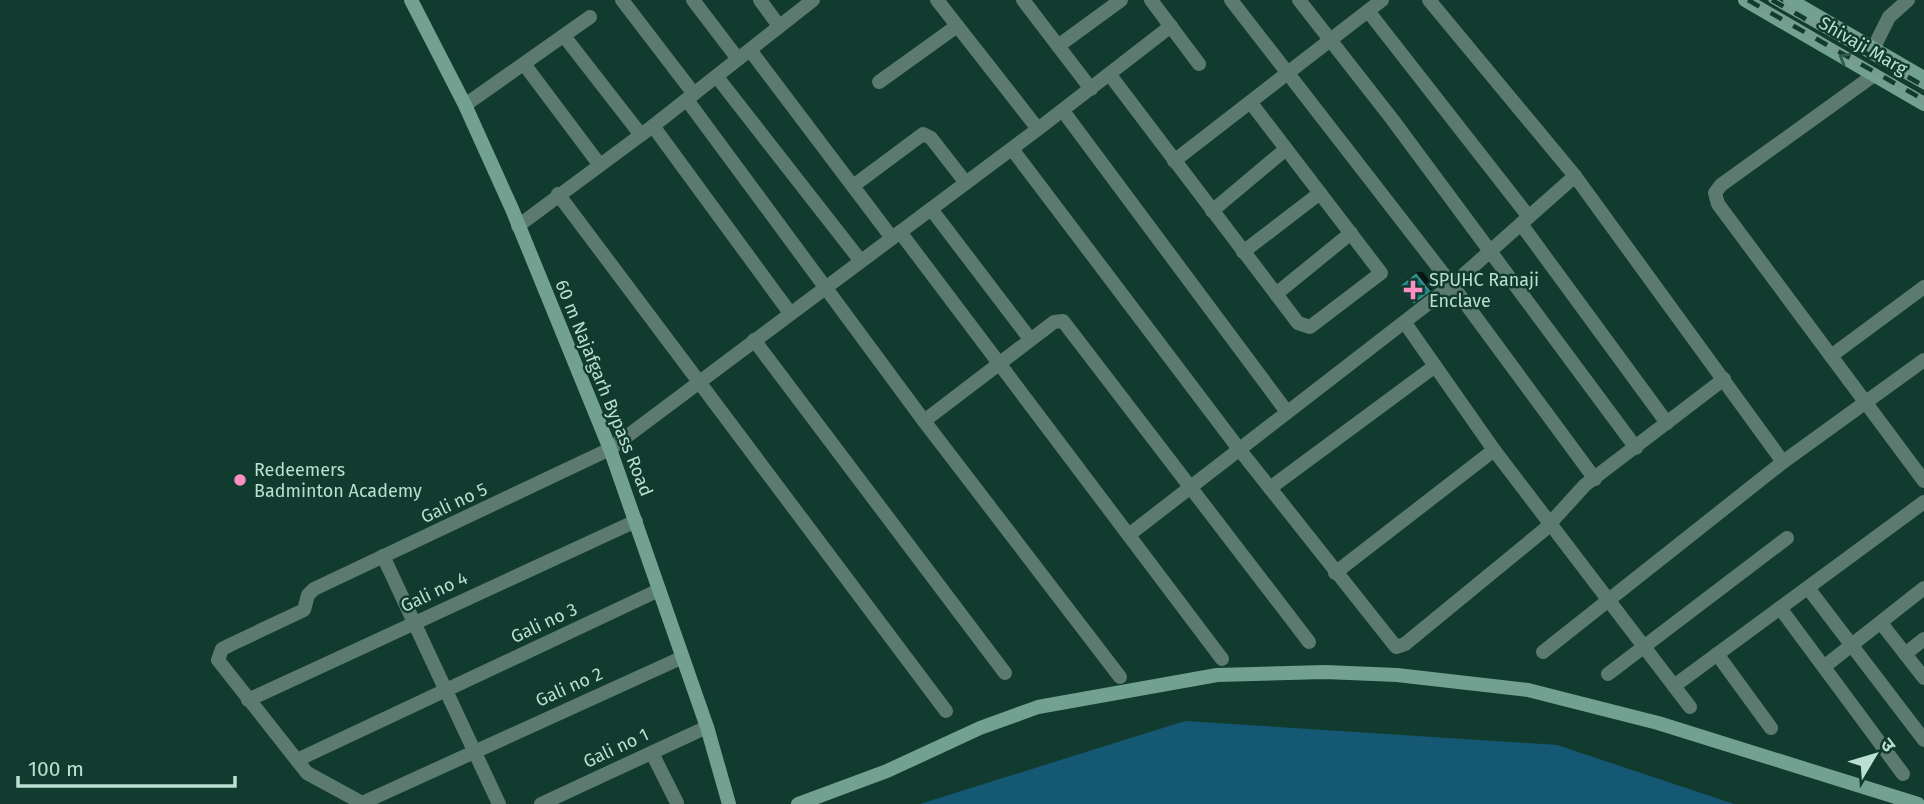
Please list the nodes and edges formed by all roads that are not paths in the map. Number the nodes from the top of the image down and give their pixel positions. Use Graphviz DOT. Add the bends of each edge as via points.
graph roads {
  1 [pos="411,0"];
  2 [pos="622,0"];
  3 [pos="693,0"];
  4 [pos="760,0"];
  5 [pos="813,0"];
  6 [pos="937,0"];
  7 [pos="1121,0"];
  8 [pos="1151,0"];
  9 [pos="1231,0"];
  10 [pos="1299,0"];
  11 [pos="1382,0"];
  12 [pos="1429,0"];
  13 [pos="1745,0"];
  14 [pos="1790,0"];
  15 [pos="1908,0"];
  16 [pos="1027,2"];
  17 [pos="1368,11"];
  18 [pos="590,17"];
  19 [pos="779,26"];
  20 [pos="957,26"];
  21 [pos="1171,26"];
  22 [pos="564,36"];
  23 [pos="1332,41"];
  24 [pos="1058,46"];
  25 [pos="1873,49"];
  26 [pos="744,54"];
  27 [pos="524,64"];
  28 [pos="1199,64"];
  29 [pos="1289,73"];
  30 [pos="1110,75"];
  31 [pos="1874,75"];
  32 [pos="717,77"];
  33 [pos="1924,78"];
  34 [pos="878,82"];
  35 [pos="1091,89"];
  36 [pos="691,97"];
  37 [pos="1251,103"];
  38 [pos="1924,104"];
  39 [pos="465,105"];
  40 [pos="1063,111"];
  41 [pos="647,130"];
  42 [pos="1038,130"];
  43 [pos="1012,149"];
  44 [pos="1286,149"];
  45 [pos="1174,161"];
  46 [pos="599,164"];
  47 [pos="1575,176"];
  48 [pos="966,183"];
  49 [pos="853,186"];
  50 [pos="1320,193"];
  51 [pos="558,194"];
  52 [pos="931,209"];
  53 [pos="1212,211"];
  54 [pos="1525,220"];
  55 [pos="518,226"];
  56 [pos="1351,233"];
  57 [pos="896,235"];
  58 [pos="1490,251"];
  59 [pos="1244,252"];
  60 [pos="860,260"];
  61 [pos="1452,285"];
  62 [pos="825,286"];
  63 [pos="1924,286"];
  64 [pos="1276,294"];
  65 [pos="790,313"];
  66 [pos="1405,323"];
  67 [pos="1030,339"];
  68 [pos="754,340"];
  69 [pos="1831,356"];
  70 [pos="1924,360"];
  71 [pos="1001,362"];
  72 [pos="1435,366"];
  73 [pos="1724,379"];
  74 [pos="699,381"];
  75 [pos="1865,402"];
  76 [pos="1287,412"];
  77 [pos="924,421"];
  78 [pos="1667,423"];
  79 [pos="1636,447"];
  80 [pos="610,449"];
  81 [pos="1239,449"];
  82 [pos="1494,450"];
  83 [pos="1783,462"];
  84 [pos="1595,479"];
  85 [pos="1924,481"];
  86 [pos="1192,486"];
  87 [pos="1270,488"];
  88 [pos="1924,502"];
  89 [pos="636,521"];
  90 [pos="1550,524"];
  91 [pos="1130,534"];
  92 [pos="1787,538"];
  93 [pos="383,556"];
  94 [pos="1335,573"];
  95 [pos="1808,588"];
  96 [pos="1924,588"];
  97 [pos="659,590"];
  98 [pos="1608,600"];
  99 [pos="1780,608"];
  100 [pos="413,622"];
  101 [pos="1881,622"];
  102 [pos="1924,639"];
  103 [pos="1309,642"];
  104 [pos="1854,645"];
  105 [pos="1643,648"];
  106 [pos="1543,652"];
  107 [pos="1717,654"];
  108 [pos="1905,654"];
  109 [pos="681,658"];
  110 [pos="1222,659"];
  111 [pos="1825,666"];
  112 [pos="1005,673"];
  113 [pos="1608,674"];
  114 [pos="1120,677"];
  115 [pos="1924,678"];
  116 [pos="1674,686"];
  117 [pos="445,691"];
  118 [pos="248,700"];
  119 [pos="1690,707"];
  120 [pos="946,711"];
  121 [pos="707,727"];
  122 [pos="1772,728"];
  123 [pos="1924,740"];
  124 [pos="473,751"];
  125 [pos="652,753"];
  126 [pos="297,760"];
  127 [pos="1903,774"];
  128 [pos="565,799"];
  129 [pos="677,803"];
  130 [pos="499,804"];
  131 [pos="541,804"];
  132 [pos="729,804"];
  133 [pos="799,804"];
  134 [pos="1918,804"];
  1 -- 39 [label="street, 60 m Najafgarh Bypass Road"];
  2 -- 36 [label="street"];
  3 -- 26 [label="street"];
  4 -- 19 [label="street"];
  5 -- 19 [label="street"];
  6 -- 20 [label="street"];
  7 -- 24 [label="street"];
  8 -- 21 [label="street"];
  9 -- 29 [label="street"];
  10 -- 23 [label="street"];
  11 -- 17 [label="street"];
  12 -- 47 [label="street"];
  31 -- 13 [label="street, Shivaji Marg, one-way"];
  14 -- 25 [label="street, Shivaji Marg"];
  15 -- 25 [label="street" via="1889,17"];
  16 -- 24 [label="street"];
  17 -- 23 [label="street"];
  17 -- 54 [label="street"];
  18 -- 22 [label="street"];
  19 -- 26 [label="street"];
  20 -- 34 [label="street"];
  20 -- 42 [label="street"];
  21 -- 28 [label="street"];
  21 -- 30 [label="street, Gali no 5"];
  22 -- 27 [label="street"];
  22 -- 41 [label="street"];
  23 -- 29 [label="street"];
  23 -- 58 [label="street"];
  24 -- 35 [label="street"];
  25 -- 33 [label="street, Shivaji Marg"];
  26 -- 32 [label="street"];
  26 -- 49 [label="street"];
  27 -- 39 [label="street"];
  27 -- 46 [label="street"];
  29 -- 37 [label="street"];
  29 -- 61 [label="street"];
  30 -- 35 [label="street, Gali no 5"];
  30 -- 45 [label="street"];
  31 -- 38 [label="street, Shivaji Marg"];
  31 -- 69 [label="street" via="1715,193 1718,204"];
  32 -- 36 [label="street"];
  32 -- 60 [label="street"];
  35 -- 40 [label="street, Gali no 5"];
  36 -- 41 [label="street"];
  36 -- 62 [label="street"];
  37 -- 44 [label="street"];
  37 -- 45 [label="street"];
  39 -- 55 [label="street, 60 m Najafgarh Bypass Road"];
  40 -- 42 [label="street, Gali no 5"];
  40 -- 76 [label="street"];
  41 -- 46 [label="street"];
  41 -- 65 [label="street"];
  42 -- 43 [label="street, Gali no 5"];
  43 -- 48 [label="street, Gali no 5"];
  43 -- 81 [label="street"];
  44 -- 50 [label="street"];
  44 -- 53 [label="street"];
  45 -- 53 [label="street"];
  46 -- 51 [label="street"];
  47 -- 54 [label="street"];
  47 -- 73 [label="street"];
  48 -- 49 [label="street" via="923,134"];
  48 -- 52 [label="street, Gali no 5"];
  49 -- 57 [label="street"];
  50 -- 56 [label="street"];
  50 -- 59 [label="street"];
  51 -- 55 [label="street"];
  51 -- 74 [label="street"];
  52 -- 57 [label="street, Gali no 5"];
  52 -- 67 [label="street"];
  53 -- 59 [label="street"];
  54 -- 58 [label="street"];
  54 -- 78 [label="street"];
  55 -- 80 [label="street, 60 m Najafgarh Bypass Road"];
  56 -- 64 [label="street"];
  56 -- 64 [label="street" via="1381,273 1310,327 1298,323"];
  57 -- 60 [label="street, Gali no 5"];
  57 -- 71 [label="street"];
  58 -- 61 [label="street"];
  58 -- 79 [label="street"];
  59 -- 64 [label="street"];
  60 -- 62 [label="street, Gali no 5"];
  61 -- 66 [label="street"];
  61 -- 84 [label="street"];
  62 -- 65 [label="street, Gali no 5"];
  62 -- 77 [label="street"];
  63 -- 69 [label="street"];
  65 -- 68 [label="street, Gali no 5"];
  66 -- 72 [label="street"];
  66 -- 76 [label="street"];
  67 -- 71 [label="street"];
  67 -- 86 [label="street" via="1063,321"];
  68 -- 74 [label="street, Gali no 5"];
  68 -- 112 [label="street"];
  69 -- 75 [label="street"];
  70 -- 75 [label="street"];
  71 -- 77 [label="street"];
  71 -- 91 [label="street"];
  72 -- 82 [label="street"];
  72 -- 87 [label="street"];
  73 -- 78 [label="street"];
  73 -- 83 [label="street"];
  74 -- 80 [label="street, Gali no 5"];
  74 -- 120 [label="street"];
  75 -- 83 [label="street"];
  75 -- 85 [label="street"];
  76 -- 81 [label="street"];
  77 -- 114 [label="street"];
  78 -- 79 [label="street"];
  79 -- 84 [label="street"];
  80 -- 89 [label="street, 60 m Najafgarh Bypass Road"];
  80 -- 93 [label="street, Gali no 5"];
  81 -- 86 [label="street"];
  81 -- 87 [label="street"];
  82 -- 90 [label="street"];
  82 -- 94 [label="street"];
  83 -- 98 [label="street"];
  84 -- 90 [label="street"];
  86 -- 91 [label="street"];
  86 -- 103 [label="street"];
  87 -- 94 [label="street"];
  88 -- 95 [label="street"];
  89 -- 97 [label="street, 60 m Najafgarh Bypass Road"];
  89 -- 100 [label="street, Gali no 4"];
  90 -- 94 [label="street" via="1401,646 1390,642"];
  90 -- 98 [label="street"];
  91 -- 110 [label="street"];
  92 -- 105 [label="street"];
  93 -- 100 [label="street"];
  93 -- 118 [label="street, Gali no 5" via="314,590 300,612 219,654 220,665"];
  95 -- 99 [label="street"];
  95 -- 104 [label="street"];
  96 -- 101 [label="street"];
  97 -- 109 [label="street, 60 m Najafgarh Bypass Road"];
  97 -- 117 [label="street, Gali no 3"];
  98 -- 105 [label="street"];
  98 -- 106 [label="street"];
  99 -- 107 [label="street"];
  99 -- 111 [label="street"];
  100 -- 117 [label="street"];
  100 -- 118 [label="street, Gali no 4"];
  101 -- 104 [label="street"];
  101 -- 108 [label="street"];
  102 -- 108 [label="street"];
  104 -- 111 [label="street"];
  104 -- 123 [label="street"];
  105 -- 113 [label="street"];
  105 -- 116 [label="street"];
  107 -- 116 [label="street"];
  107 -- 122 [label="street"];
  108 -- 115 [label="street"];
  109 -- 121 [label="street, 60 m Najafgarh Bypass Road"];
  109 -- 124 [label="street, Gali no 2"];
  111 -- 127 [label="street"];
  116 -- 119 [label="street"];
  117 -- 124 [label="street"];
  117 -- 126 [label="street, Gali no 3"];
  118 -- 126 [label="street"];
  121 -- 125 [label="street, Gali no 1"];
  121 -- 132 [label="street, 60 m Najafgarh Bypass Road"];
  124 -- 126 [label="street, Gali no 2" via="362,803 312,777"];
  124 -- 130 [label="street"];
  125 -- 128 [label="street, Gali no 1"];
  125 -- 129 [label="street, Gali no 1"];
  128 -- 131 [label="street, Gali no 1"];
  133 -- 134 [label="street" via="1038,707 1217,675 1325,671 1528,690 1658,723"];
}
